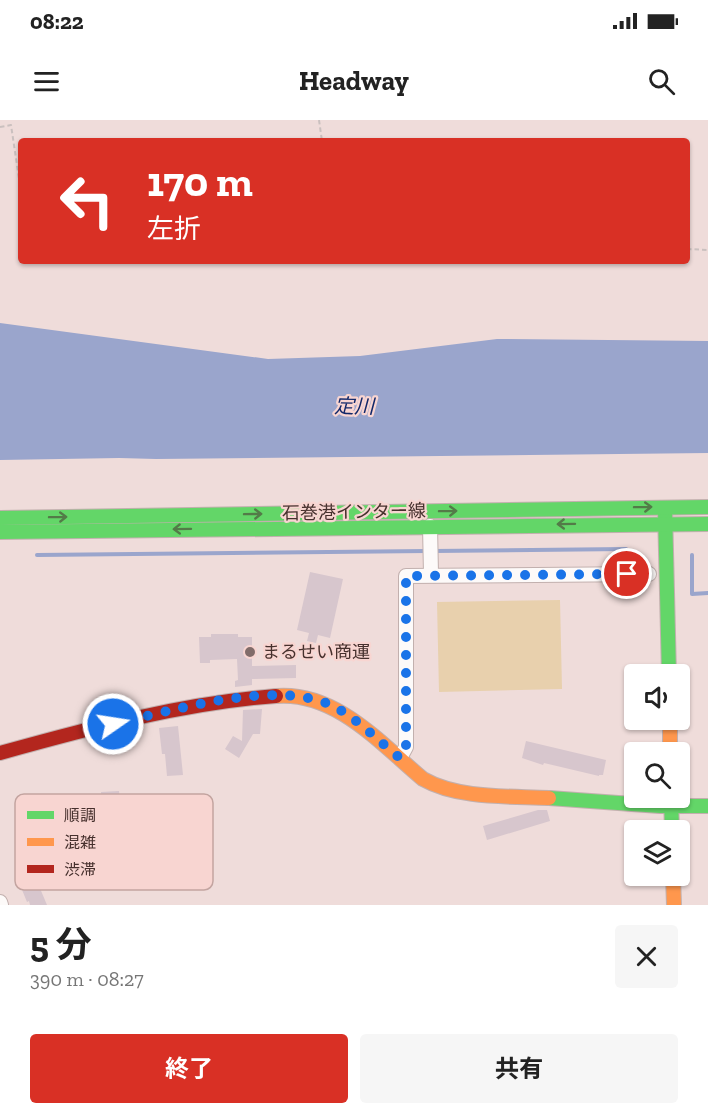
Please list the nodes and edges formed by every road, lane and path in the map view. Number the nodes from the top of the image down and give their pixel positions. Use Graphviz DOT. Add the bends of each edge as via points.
graph roads {
  1 [pos="319,120"];
  2 [pos="0,127"];
  3 [pos="322,138"];
  4 [pos="18,172"];
  5 [pos="690,249"];
  6 [pos="708,250"];
  7 [pos="665,506"];
  8 [pos="708,507"];
  9 [pos="0,518"];
  10 [pos="666,523"];
  11 [pos="708,524"];
  12 [pos="430,526"];
  13 [pos="0,532"];
  14 [pos="431,574"];
  15 [pos="649,574"];
  16 [pos="669,664"];
  17 [pos="0,753"];
  18 [pos="400,758"];
  19 [pos="624,800"];
  20 [pos="690,804"];
  21 [pos="708,806"];
  22 [pos="673,886"];
  23 [pos="674,905"];
  1 -- 3 [label="path"];
  2 -- 4 [label="path" via="11,125"];
  5 -- 6 [label="path"];
  7 -- 8 [label="main road, 石巻港インター線"];
  9 -- 7 [label="main road, 石巻港インター線, one-way"];
  7 -- 10 [label="main road"];
  10 -- 11 [label="main road, 石巻港インター線"];
  10 -- 12 [label="main road, 石巻港インター線, one-way"];
  10 -- 16 [label="main road"];
  12 -- 13 [label="main road, 石巻港インター線, one-way"];
  12 -- 14 [label="street"];
  14 -- 15 [label="street"];
  14 -- 18 [label="street" via="406,576 406,747"];
  17 -- 18 [label="main road" via="199,705 283,695 319,701 342,711"];
  18 -- 19 [label="main road" via="423,779 454,792"];
  20 -- 21 [label="main road"];
  22 -- 23 [label="main road"];
}
